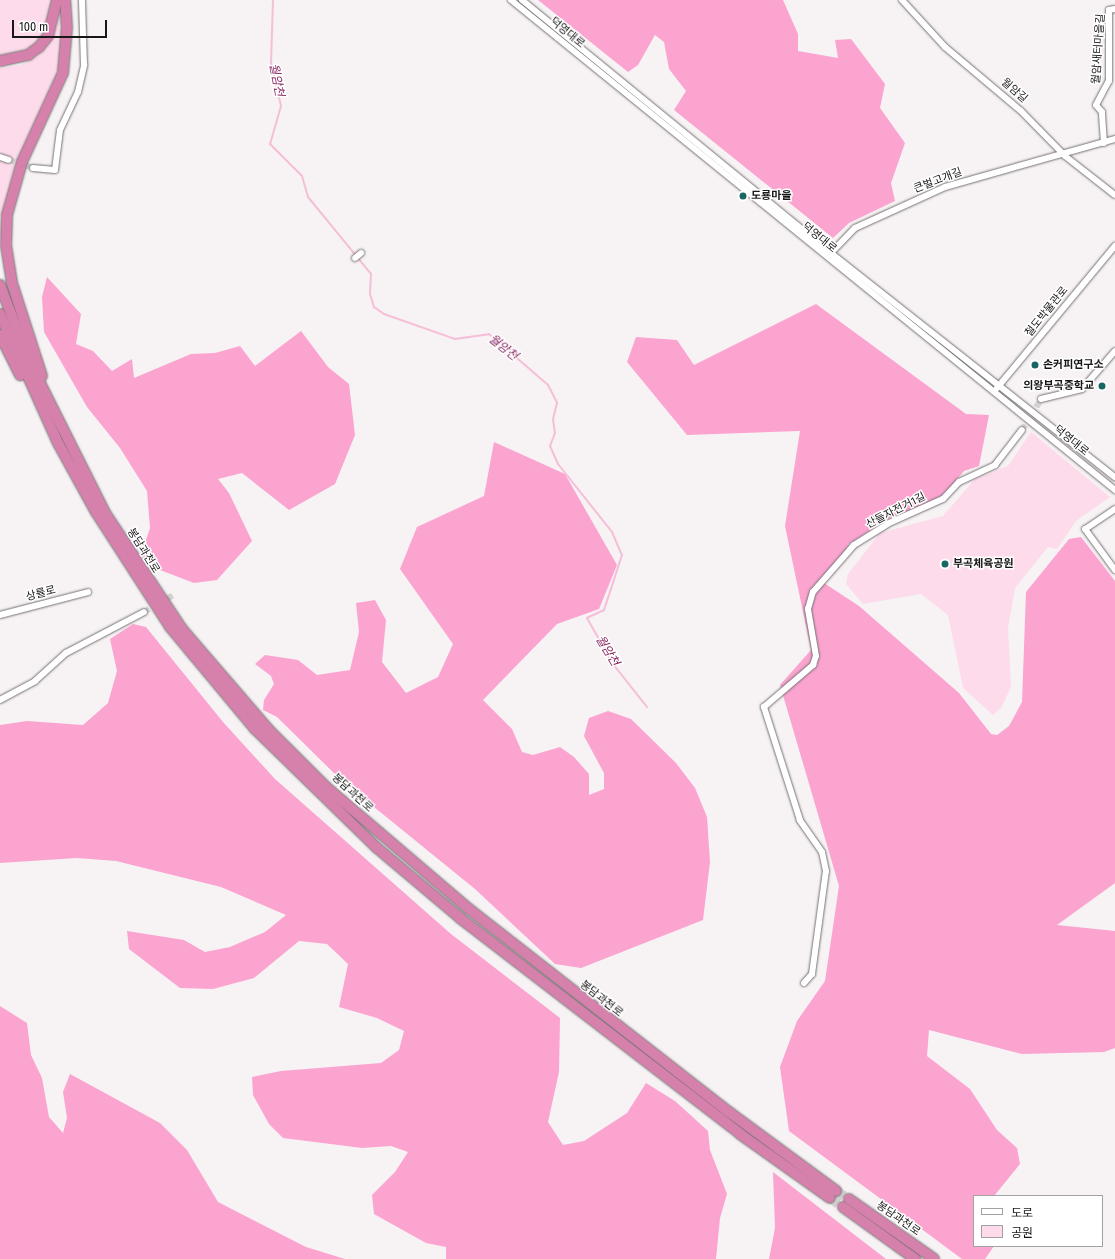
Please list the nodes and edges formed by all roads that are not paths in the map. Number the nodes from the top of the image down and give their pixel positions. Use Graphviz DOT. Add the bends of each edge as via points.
graph roads {
  1 [pos="57,0"];
  2 [pos="65,0"];
  3 [pos="82,0"];
  4 [pos="511,0"];
  5 [pos="522,0"];
  6 [pos="902,0"];
  7 [pos="1115,9"];
  8 [pos="0,61"];
  9 [pos="1115,139"];
  10 [pos="1104,143"];
  11 [pos="1065,156"];
  12 [pos="0,157"];
  13 [pos="9,160"];
  14 [pos="33,168"];
  15 [pos="1115,195"];
  16 [pos="1114,249"];
  17 [pos="361,253"];
  18 [pos="829,255"];
  19 [pos="354,258"];
  20 [pos="0,285"];
  21 [pos="0,314"];
  22 [pos="0,335"];
  23 [pos="1115,351"];
  24 [pos="1000,386"];
  25 [pos="995,391"];
  26 [pos="1041,399"];
  27 [pos="45,405"];
  28 [pos="1022,430"];
  29 [pos="1115,477"];
  30 [pos="1115,490"];
  31 [pos="1115,509"];
  32 [pos="1115,570"];
  33 [pos="88,592"];
  34 [pos="144,612"];
  35 [pos="0,615"];
  36 [pos="0,700"];
  37 [pos="804,983"];
  38 [pos="833,1195"];
  39 [pos="915,1259"];
  40 [pos="934,1259"];
  1 -- 8 [label="highway" via="48,36 39,47 28,56"];
  2 -- 27 [label="highway" via="67,27 62,73 13,184 7,215 6,246 12,283"];
  3 -- 14 [label="street" via="84,65 78,92 60,130 55,170"];
  4 -- 18 [label="street, 덕영대로"];
  5 -- 18 [label="street, 덕영대로"];
  6 -- 11 [label="street, 월암길" via="945,47 1021,110"];
  7 -- 10 [label="street, 월암새터마을길" via="1109,10 1109,81 1096,105 1102,112"];
  9 -- 10 [label="street"];
  10 -- 11 [label="street"];
  11 -- 15 [label="street, 월암길"];
  11 -- 18 [label="street, 큰벌고개길" via="945,187 855,228"];
  12 -- 13 [label="street"];
  16 -- 24 [label="street, 철도박물관로"];
  17 -- 19 [label="street"];
  18 -- 24 [label="street, 덕영대로"];
  18 -- 25 [label="street, 덕영대로"];
  20 -- 27 [label="highway, 봉담과천로"];
  21 -- 27 [label="highway, 봉담과천로"];
  22 -- 27 [label="highway" via="29,394"];
  23 -- 26 [label="street" via="1082,389"];
  24 -- 25 [label="street, 철도박물관로"];
  24 -- 29 [label="street, 덕영대로"];
  25 -- 30 [label="street, 덕영대로"];
  27 -- 38 [label="highway, 봉담과천로" via="96,512 170,627 255,729 313,788 460,918 722,1120"];
  28 -- 37 [label="street, 산들자전거1길" via="995,465 958,482 943,499 887,524 854,545 814,592 808,609 816,656 813,665 764,707 800,820 822,852 826,871 812,974"];
  31 -- 32 [label="street" via="1085,529"];
  33 -- 35 [label="street, 상률로"];
  34 -- 36 [label="street" via="66,653 35,681"];
  39 -- 40 [label="highway, 봉담과천로" via="846,1203"];
}
